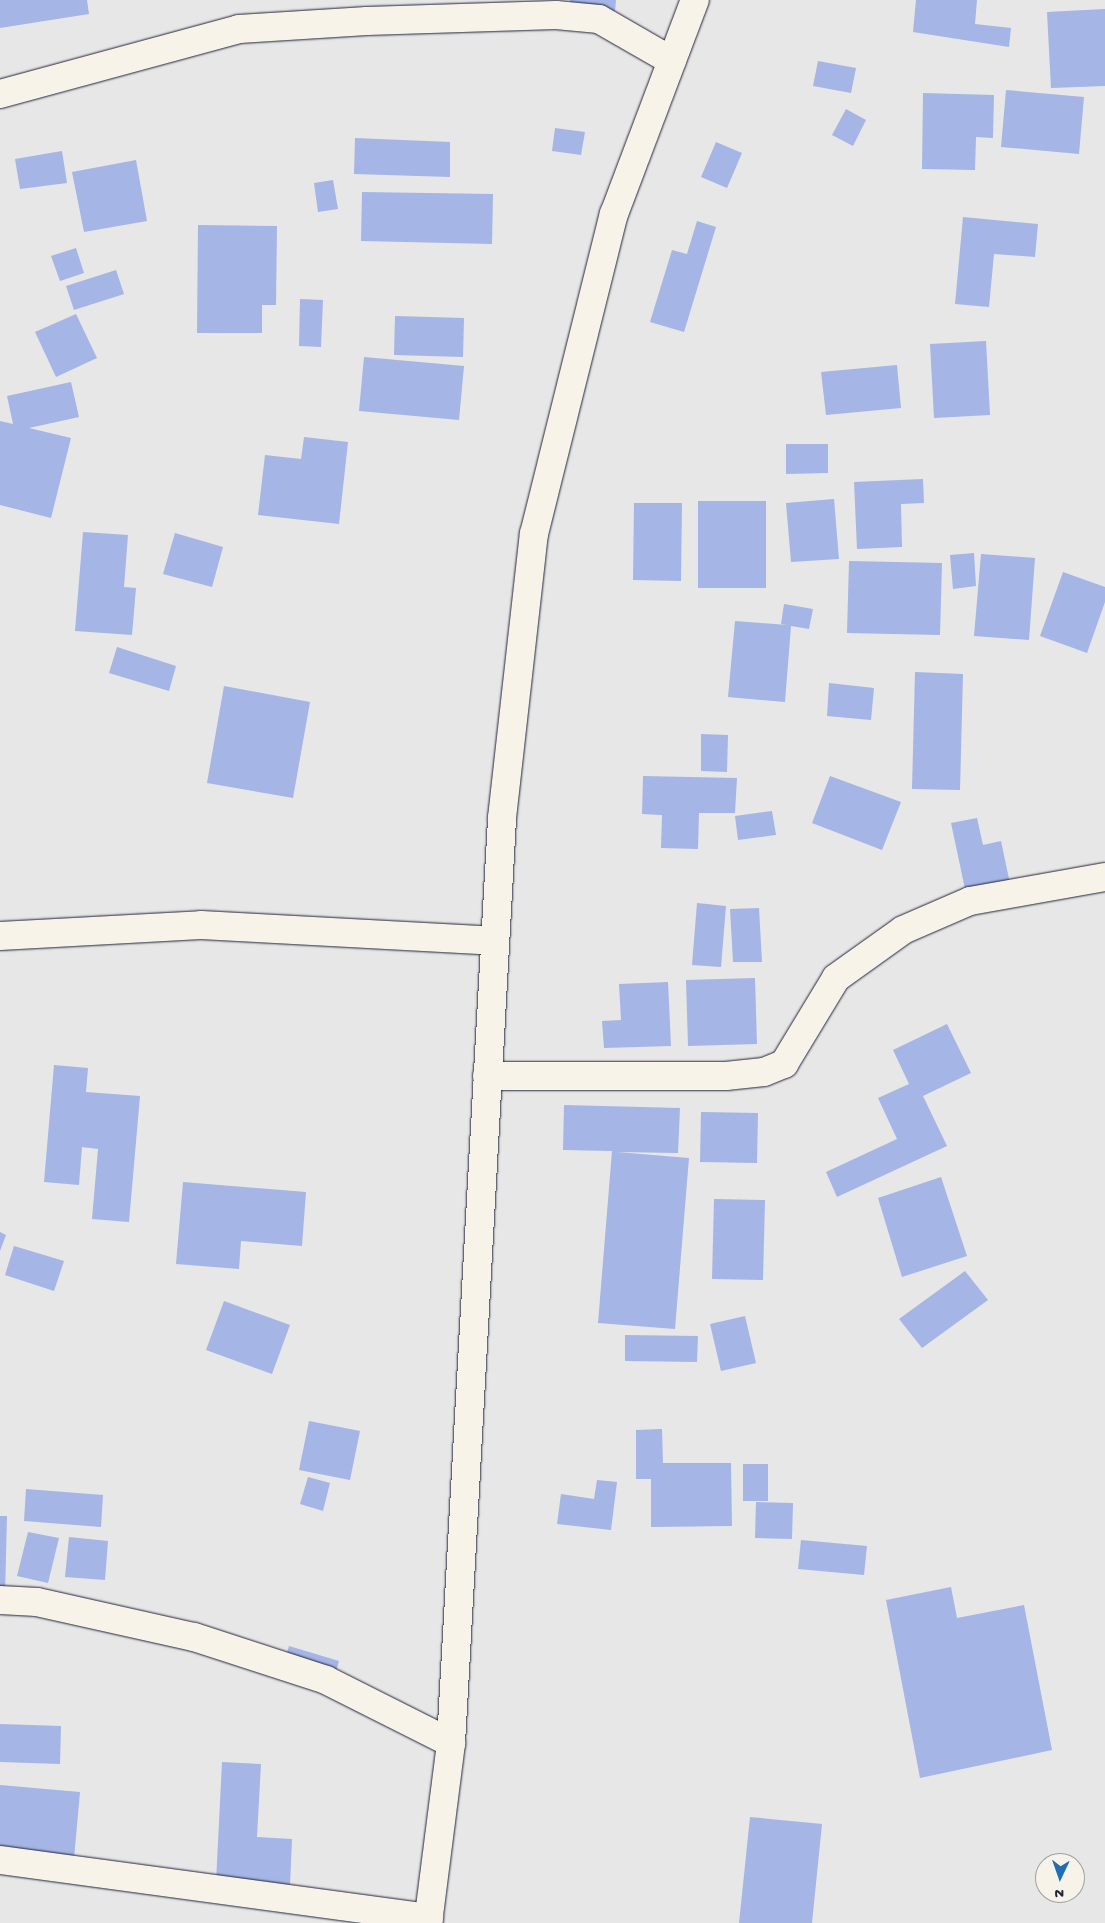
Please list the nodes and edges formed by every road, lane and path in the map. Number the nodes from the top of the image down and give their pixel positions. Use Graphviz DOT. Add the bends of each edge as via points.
graph roads {
  1 [pos="694,0"];
  2 [pos="672,61"];
  3 [pos="0,94"];
  4 [pos="1105,877"];
  5 [pos="0,936"];
  6 [pos="494,941"];
  7 [pos="487,1076"];
  8 [pos="0,1600"];
  9 [pos="451,1743"];
  10 [pos="0,1860"];
  11 [pos="428,1921"];
  1 -- 2 [label="street"];
  2 -- 3 [label="street" via="599,19 556,15 366,21 238,29"];
  2 -- 6 [label="street" via="614,214 534,534 502,818"];
  4 -- 7 [label="street" via="970,901 903,930 836,978 784,1064 764,1072 726,1076"];
  5 -- 6 [label="street" via="201,925"];
  6 -- 7 [label="street"];
  7 -- 9 [label="street"];
  8 -- 9 [label="street" via="37,1602 194,1637 326,1680"];
  9 -- 11 [label="street"];
  10 -- 11 [label="street"];
}
